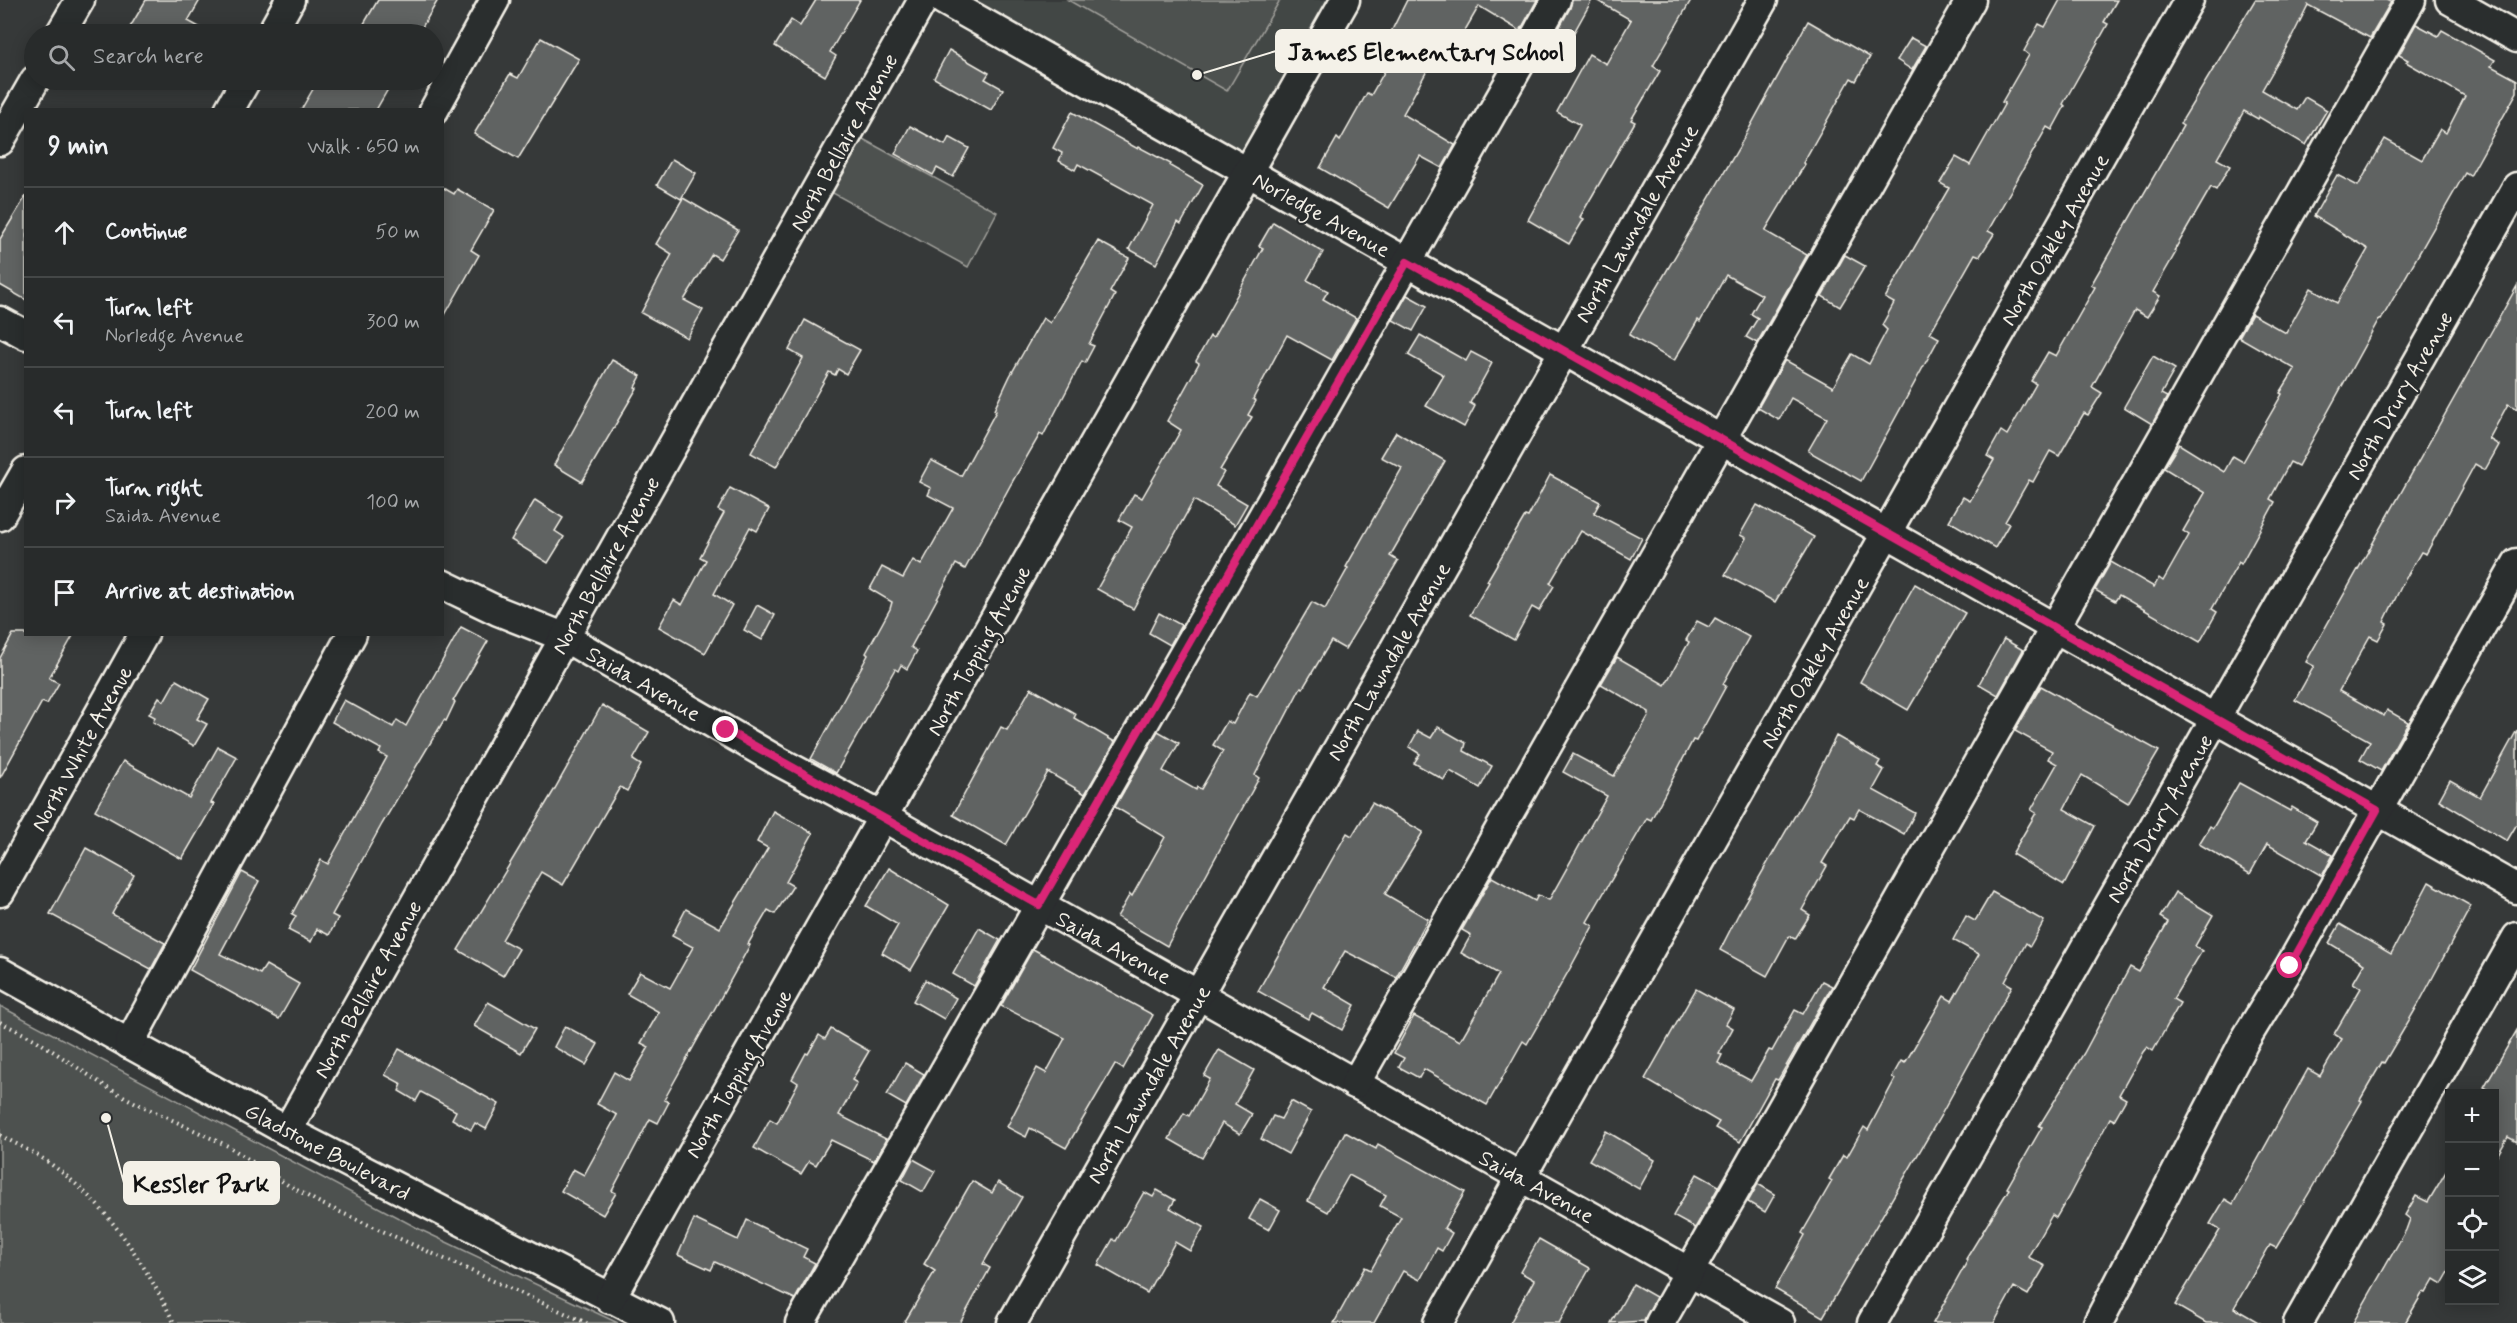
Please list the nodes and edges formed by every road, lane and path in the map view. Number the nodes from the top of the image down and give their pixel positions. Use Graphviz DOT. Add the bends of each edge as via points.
graph roads {
  1 [pos="80,0"];
  2 [pos="290,0"];
  3 [pos="495,0"];
  4 [pos="923,0"];
  5 [pos="943,0"];
  6 [pos="1345,0"];
  7 [pos="1556,0"];
  8 [pos="1763,0"];
  9 [pos="1971,0"];
  10 [pos="2189,0"];
  11 [pos="2411,0"];
  12 [pos="2450,0"];
  13 [pos="66,24"];
  14 [pos="277,24"];
  15 [pos="2517,38"];
  16 [pos="29,90"];
  17 [pos="240,90"];
  18 [pos="230,108"];
  19 [pos="435,108"];
  20 [pos="0,141"];
  21 [pos="1247,172"];
  22 [pos="2517,187"];
  23 [pos="1407,262"];
  24 [pos="0,321"];
  25 [pos="24,334"];
  26 [pos="1564,350"];
  27 [pos="1721,439"];
  28 [pos="24,474"];
  29 [pos="0,516"];
  30 [pos="1887,533"];
  31 [pos="2517,563"];
  32 [pos="444,585"];
  33 [pos="2056,628"];
  34 [pos="143,636"];
  35 [pos="351,636"];
  36 [pos="564,637"];
  37 [pos="2215,718"];
  38 [pos="2377,810"];
  39 [pos="883,817"];
  40 [pos="2517,889"];
  41 [pos="0,892"];
  42 [pos="1039,905"];
  43 [pos="2517,937"];
  44 [pos="0,972"];
  45 [pos="1198,995"];
  46 [pos="0,1022"];
  47 [pos="129,1044"];
  48 [pos="1356,1084"];
  49 [pos="287,1131"];
  50 [pos="0,1135"];
  51 [pos="1521,1177"];
  52 [pos="1688,1272"];
  53 [pos="610,1299"];
  54 [pos="174,1323"];
  55 [pos="587,1323"];
  56 [pos="660,1323"];
  57 [pos="800,1323"];
  58 [pos="1012,1323"];
  59 [pos="1438,1323"];
  60 [pos="1660,1323"];
  61 [pos="1780,1323"];
  62 [pos="1872,1323"];
  63 [pos="2098,1323"];
  64 [pos="2298,1323"];
  1 -- 13 [label="street"];
  2 -- 14 [label="street"];
  3 -- 19 [label="street"];
  4 -- 36 [label="street, North Bellaire Avenue"];
  5 -- 21 [label="street, Norledge Avenue"];
  6 -- 21 [label="street, North Topping Avenue"];
  7 -- 23 [label="street"];
  8 -- 26 [label="street, North Lawndale Avenue"];
  9 -- 27 [label="street"];
  10 -- 30 [label="street, North Oakley Avenue"];
  11 -- 33 [label="street"];
  12 -- 15 [label="street"];
  16 -- 20 [label="street"];
  17 -- 18 [label="street"];
  21 -- 23 [label="street, Norledge Avenue"];
  21 -- 39 [label="street, North Topping Avenue"];
  22 -- 37 [label="street, North Drury Avenue"];
  23 -- 26 [label="street, Norledge Avenue"];
  23 -- 42 [label="street"];
  24 -- 25 [label="street"];
  26 -- 27 [label="street, Norledge Avenue"];
  26 -- 45 [label="street, North Lawndale Avenue"];
  27 -- 30 [label="street, Norledge Avenue"];
  27 -- 48 [label="street"];
  28 -- 29 [label="street"];
  30 -- 33 [label="street, Norledge Avenue"];
  30 -- 51 [label="street, North Oakley Avenue"];
  31 -- 38 [label="street"];
  32 -- 36 [label="street, Saida Avenue"];
  33 -- 37 [label="street, Norledge Avenue"];
  33 -- 52 [label="street"];
  34 -- 41 [label="street, North White Avenue"];
  35 -- 47 [label="street"];
  36 -- 39 [label="street, Saida Avenue"];
  36 -- 49 [label="street, North Bellaire Avenue"];
  37 -- 38 [label="street, Norledge Avenue"];
  37 -- 62 [label="street, North Drury Avenue"];
  38 -- 40 [label="street, Norledge Avenue"];
  38 -- 63 [label="street" via="2245,1040"];
  39 -- 42 [label="street, Saida Avenue"];
  39 -- 53 [label="street, North Topping Avenue"];
  42 -- 45 [label="street, Saida Avenue"];
  42 -- 57 [label="street"];
  43 -- 64 [label="street"];
  44 -- 47 [label="street, Gladstone Boulevard"];
  45 -- 48 [label="street, Saida Avenue"];
  45 -- 58 [label="street, North Lawndale Avenue"];
  46 -- 55 [label="path" via="36,1040 108,1088 228,1146 320,1203"];
  47 -- 49 [label="street, Gladstone Boulevard"];
  48 -- 51 [label="street, Saida Avenue"];
  49 -- 53 [label="street, Gladstone Boulevard"];
  50 -- 54 [label="path" via="52,1165 102,1208 147,1274"];
  51 -- 52 [label="street, Saida Avenue"];
  51 -- 59 [label="street, North Oakley Avenue"];
  52 -- 60 [label="street"];
  52 -- 61 [label="street, Saida Avenue"];
  53 -- 56 [label="street, Gladstone Boulevard"];
}
